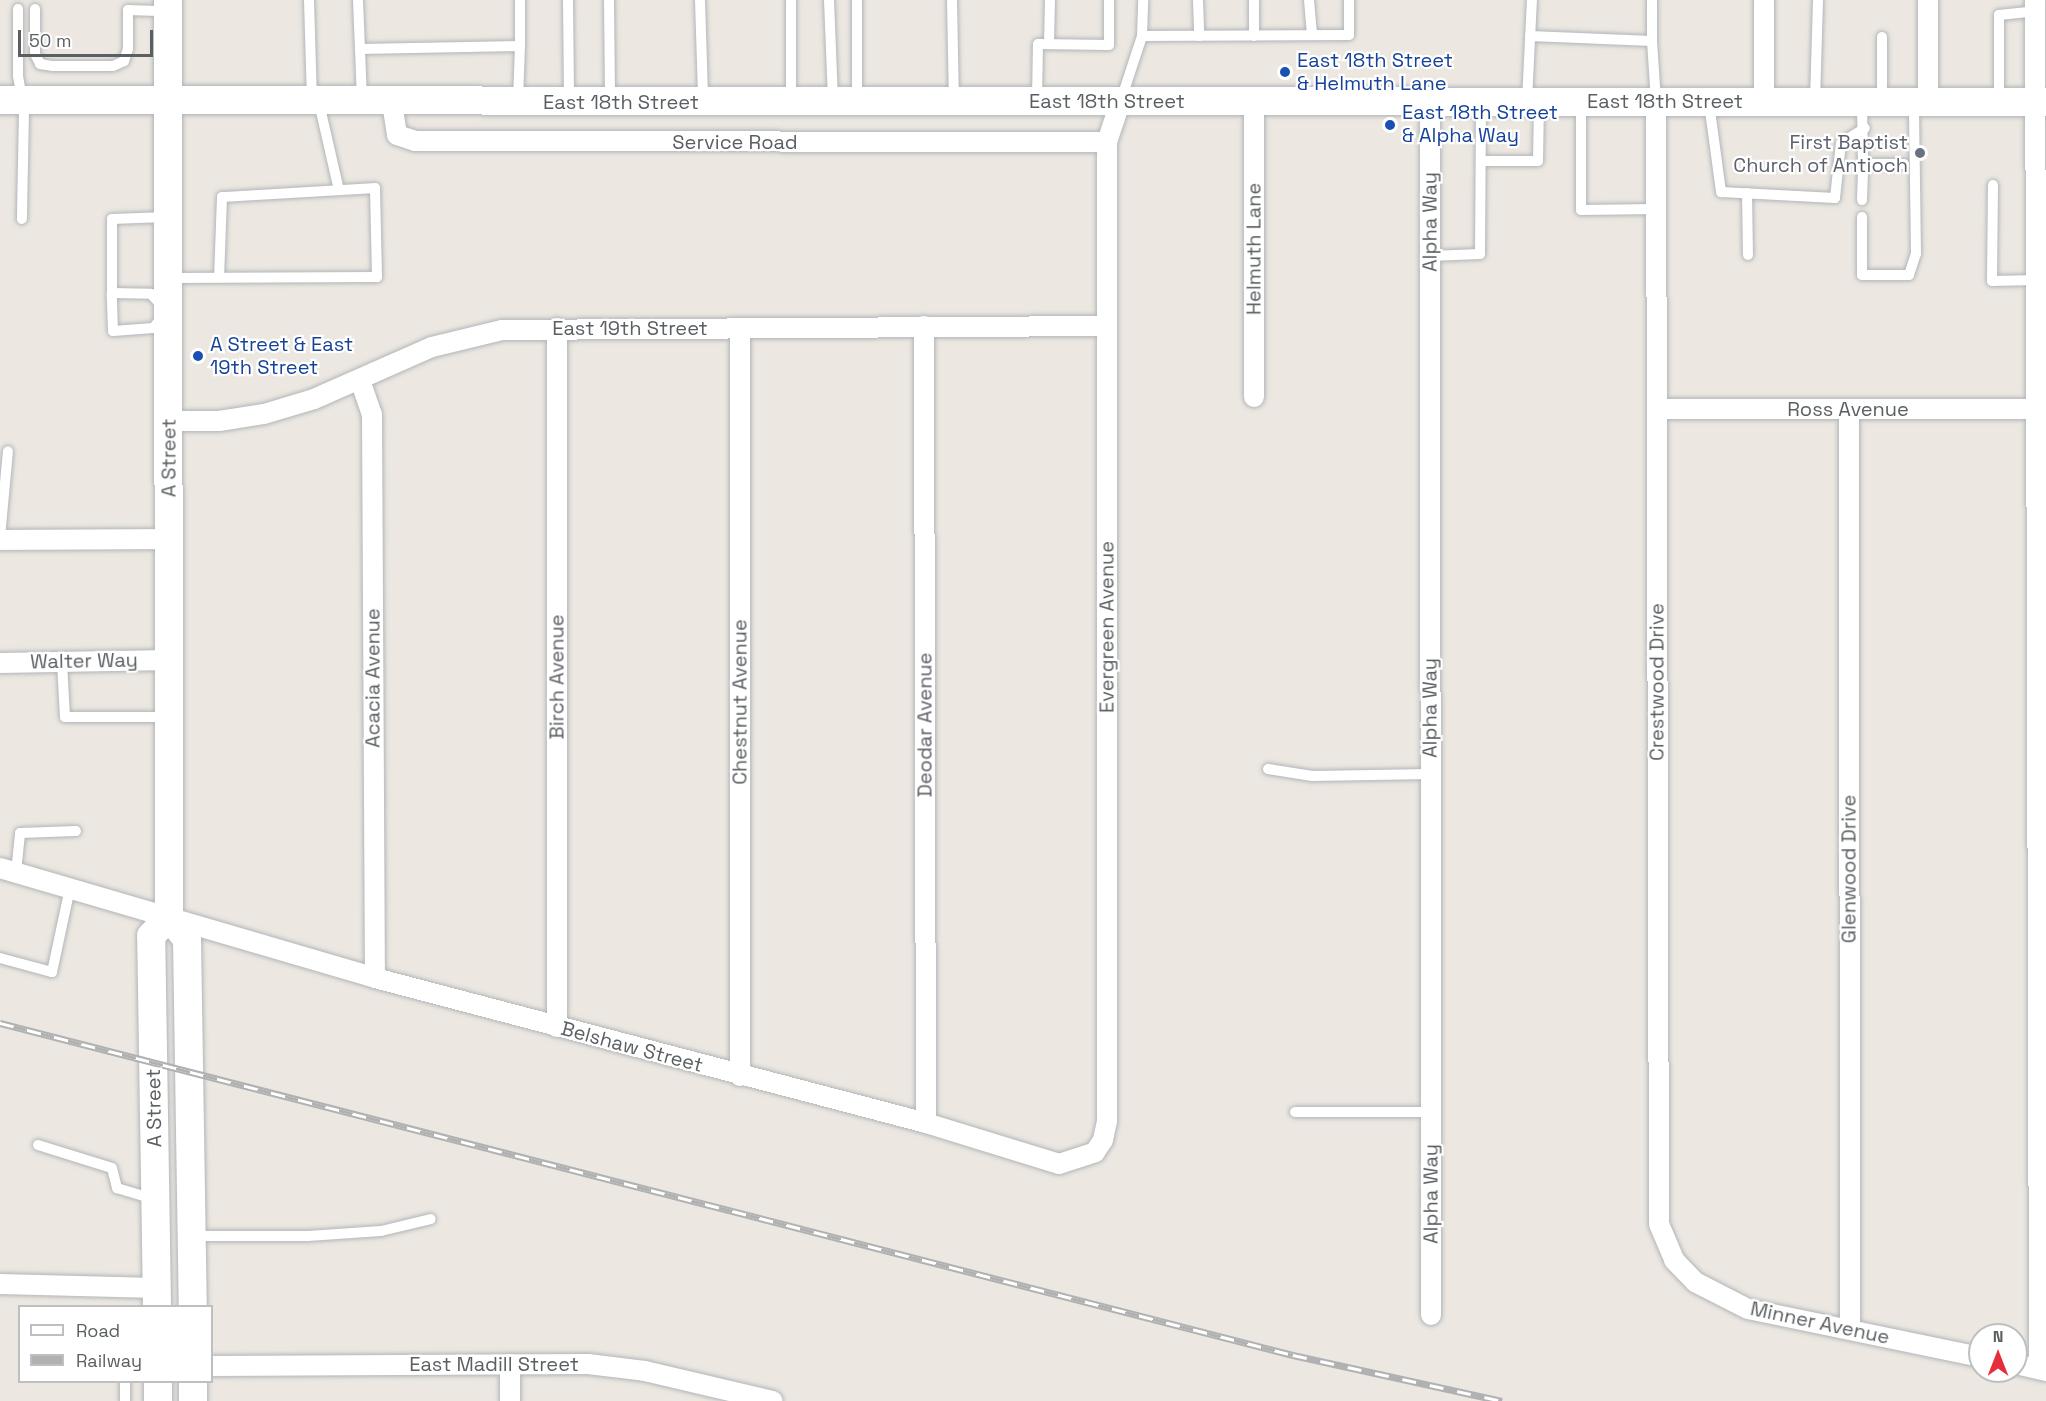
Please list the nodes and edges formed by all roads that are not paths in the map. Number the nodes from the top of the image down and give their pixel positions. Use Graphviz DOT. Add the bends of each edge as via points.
graph roads {
  1 [pos="309,0"];
  2 [pos="358,0"];
  3 [pos="520,0"];
  4 [pos="568,0"];
  5 [pos="609,0"];
  6 [pos="700,0"];
  7 [pos="791,0"];
  8 [pos="829,0"];
  9 [pos="857,0"];
  10 [pos="952,0"];
  11 [pos="1050,0"];
  12 [pos="1109,0"];
  13 [pos="1143,0"];
  14 [pos="1198,0"];
  15 [pos="1254,0"];
  16 [pos="1309,0"];
  17 [pos="1349,0"];
  18 [pos="1532,0"];
  19 [pos="1652,0"];
  20 [pos="1764,0"];
  21 [pos="1818,0"];
  22 [pos="1928,0"];
  23 [pos="168,5"];
  24 [pos="2035,6"];
  25 [pos="18,9"];
  26 [pos="35,9"];
  27 [pos="1312,35"];
  28 [pos="1142,36"];
  29 [pos="1199,36"];
  30 [pos="1254,36"];
  31 [pos="1530,36"];
  32 [pos="1882,37"];
  33 [pos="1652,41"];
  34 [pos="1049,44"];
  35 [pos="520,46"];
  36 [pos="360,49"];
  37 [pos="11,100"];
  38 [pos="1120,100"];
  39 [pos="1764,100"];
  40 [pos="845,101"];
  41 [pos="954,101"];
  42 [pos="1037,101"];
  43 [pos="1254,101"];
  44 [pos="1481,101"];
  45 [pos="1709,101"];
  46 [pos="1815,101"];
  47 [pos="168,102"];
  48 [pos="518,102"];
  49 [pos="569,102"];
  50 [pos="610,102"];
  51 [pos="703,102"];
  52 [pos="791,102"];
  53 [pos="1430,102"];
  54 [pos="1533,102"];
  55 [pos="1581,102"];
  56 [pos="1656,102"];
  57 [pos="1921,102"];
  58 [pos="1999,102"];
  59 [pos="2041,102"];
  60 [pos="316,103"];
  61 [pos="362,103"];
  62 [pos="392,103"];
  63 [pos="1870,110"];
  64 [pos="1107,142"];
  65 [pos="1481,161"];
  66 [pos="1863,164"];
  67 [pos="1904,164"];
  68 [pos="1993,185"];
  69 [pos="339,190"];
  70 [pos="1747,193"];
  71 [pos="1862,200"];
  72 [pos="1656,209"];
  73 [pos="168,216"];
  74 [pos="1862,217"];
  75 [pos="22,219"];
  76 [pos="2041,219"];
  77 [pos="1748,255"];
  78 [pos="1430,256"];
  79 [pos="219,277"];
  80 [pos="167,278"];
  81 [pos="2037,280"];
  82 [pos="112,294"];
  83 [pos="167,311"];
  84 [pos="924,326"];
  85 [pos="1107,326"];
  86 [pos="557,328"];
  87 [pos="740,328"];
  88 [pos="360,380"];
  89 [pos="1254,397"];
  90 [pos="1657,409"];
  91 [pos="1849,409"];
  92 [pos="2038,409"];
  93 [pos="169,421"];
  94 [pos="8,451"];
  95 [pos="0,539"];
  96 [pos="168,539"];
  97 [pos="169,660"];
  98 [pos="62,662"];
  99 [pos="0,663"];
  100 [pos="169,717"];
  101 [pos="1268,769"];
  102 [pos="1430,774"];
  103 [pos="76,831"];
  104 [pos="8,870"];
  105 [pos="70,888"];
  106 [pos="168,916"];
  107 [pos="0,958"];
  108 [pos="375,978"];
  109 [pos="557,1027"];
  110 [pos="740,1076"];
  111 [pos="1296,1112"];
  112 [pos="1431,1112"];
  113 [pos="926,1123"];
  114 [pos="38,1145"];
  115 [pos="1095,1152"];
  116 [pos="156,1200"];
  117 [pos="431,1219"];
  118 [pos="192,1236"];
  119 [pos="1674,1260"];
  120 [pos="0,1284"];
  121 [pos="156,1297"];
  122 [pos="192,1305"];
  123 [pos="1431,1315"];
  124 [pos="1850,1329"];
  125 [pos="1968,1354"];
  126 [pos="510,1364"];
  127 [pos="213,1366"];
  128 [pos="2042,1370"];
  129 [pos="125,1383"];
  130 [pos="158,1383"];
  131 [pos="193,1383"];
  132 [pos="125,1401"];
  133 [pos="158,1401"];
  134 [pos="193,1401"];
  135 [pos="510,1401"];
  136 [pos="773,1401"];
  1 -- 60 [label="lane"];
  2 -- 36 [label="lane"];
  3 -- 35 [label="lane"];
  4 -- 49 [label="lane"];
  5 -- 50 [label="lane"];
  6 -- 51 [label="lane"];
  7 -- 52 [label="lane"];
  8 -- 40 [label="lane"];
  9 -- 40 [label="lane"];
  10 -- 41 [label="lane"];
  11 -- 34 [label="lane"];
  12 -- 34 [label="lane" via="1109,45"];
  13 -- 28 [label="lane"];
  14 -- 29 [label="lane"];
  15 -- 30 [label="lane"];
  16 -- 27 [label="lane"];
  17 -- 27 [label="lane" via="1349,35"];
  18 -- 31 [label="lane"];
  19 -- 33 [label="lane"];
  20 -- 39 [label="street"];
  21 -- 46 [label="lane"];
  22 -- 57 [label="street"];
  23 -- 26 [label="lane" via="128,10 128,49 124,61 113,66 40,64 35,54"];
  23 -- 47 [label="main road, A Street"];
  24 -- 58 [label="lane" via="1999,15"];
  24 -- 59 [label="street"];
  25 -- 37 [label="lane"];
  27 -- 30 [label="lane"];
  28 -- 29 [label="lane"];
  28 -- 38 [label="lane"];
  29 -- 30 [label="lane"];
  31 -- 33 [label="lane"];
  31 -- 54 [label="lane"];
  32 -- 63 [label="lane"];
  33 -- 56 [label="lane"];
  34 -- 42 [label="lane" via="1038,44"];
  35 -- 36 [label="lane"];
  35 -- 48 [label="lane"];
  36 -- 61 [label="lane"];
  37 -- 47 [label="main road, East 18th Street"];
  37 -- 75 [label="lane"];
  38 -- 42 [label="main road, East 18th Street"];
  38 -- 43 [label="main road, East 18th Street"];
  38 -- 64 [label="street, Evergreen Avenue"];
  39 -- 45 [label="main road, East 18th Street"];
  39 -- 46 [label="main road, East 18th Street"];
  40 -- 41 [label="main road, East 18th Street"];
  40 -- 52 [label="main road, East 18th Street"];
  41 -- 42 [label="main road, East 18th Street"];
  43 -- 53 [label="main road, East 18th Street"];
  43 -- 89 [label="street, Helmuth Lane"];
  44 -- 53 [label="main road, East 18th Street"];
  44 -- 54 [label="main road, East 18th Street"];
  44 -- 65 [label="lane"];
  45 -- 56 [label="main road, East 18th Street"];
  45 -- 70 [label="lane" via="1721,192"];
  46 -- 63 [label="main road, East 18th Street"];
  47 -- 60 [label="main road, East 18th Street"];
  47 -- 73 [label="main road, A Street"];
  48 -- 49 [label="main road, East 18th Street"];
  48 -- 62 [label="main road, East 18th Street"];
  49 -- 50 [label="main road, East 18th Street"];
  50 -- 51 [label="main road, East 18th Street"];
  51 -- 52 [label="main road, East 18th Street"];
  53 -- 78 [label="street, Alpha Way"];
  54 -- 55 [label="main road, East 18th Street"];
  54 -- 65 [label="lane" via="1538,161"];
  55 -- 56 [label="main road, East 18th Street"];
  55 -- 72 [label="lane" via="1581,210"];
  56 -- 72 [label="street, Crestwood Drive"];
  57 -- 58 [label="main road, East 18th Street"];
  57 -- 63 [label="main road, East 18th Street"];
  57 -- 74 [label="lane" via="1915,261 1909,275 1862,275"];
  58 -- 59 [label="main road, East 18th Street"];
  59 -- 76 [label="street"];
  60 -- 61 [label="main road, East 18th Street"];
  60 -- 69 [label="lane"];
  61 -- 62 [label="main road, East 18th Street"];
  62 -- 64 [label="street, Service Road" via="397,135 415,141"];
  63 -- 66 [label="lane"];
  63 -- 70 [label="lane" via="1841,143 1835,198"];
  64 -- 85 [label="street, Evergreen Avenue"];
  65 -- 78 [label="lane" via="1480,254"];
  66 -- 67 [label="lane"];
  66 -- 71 [label="lane"];
  68 -- 81 [label="lane" via="1992,281"];
  69 -- 79 [label="lane" via="222,197"];
  69 -- 79 [label="lane" via="375,188 377,277"];
  70 -- 77 [label="lane"];
  72 -- 90 [label="street, Crestwood Drive"];
  73 -- 80 [label="main road, A Street"];
  73 -- 82 [label="lane" via="112,219"];
  76 -- 81 [label="street"];
  78 -- 102 [label="street, Alpha Way"];
  79 -- 80 [label="lane"];
  80 -- 83 [label="main road, A Street"];
  81 -- 92 [label="street"];
  82 -- 83 [label="lane" via="151,294"];
  82 -- 83 [label="lane" via="113,331 153,328"];
  83 -- 93 [label="main road, A Street"];
  84 -- 85 [label="street, East 19th Street"];
  84 -- 87 [label="street, East 19th Street"];
  84 -- 113 [label="street, Deodar Avenue"];
  85 -- 115 [label="street, Evergreen Avenue" via="1107,1121 1103,1140"];
  86 -- 87 [label="street, East 19th Street"];
  86 -- 88 [label="street, East 19th Street" via="467,336"];
  86 -- 109 [label="street, Birch Avenue"];
  87 -- 110 [label="street, Chestnut Avenue"];
  88 -- 93 [label="street, East 19th Street" via="264,414 219,421"];
  88 -- 108 [label="street, Acacia Avenue" via="372,414"];
  90 -- 91 [label="street, Ross Avenue"];
  90 -- 119 [label="street, Crestwood Drive" via="1656,1190 1659,1224"];
  91 -- 92 [label="street, Ross Avenue"];
  91 -- 124 [label="street, Glenwood Drive"];
  92 -- 128 [label="street"];
  93 -- 96 [label="main road, A Street"];
  94 -- 95 [label="lane"];
  95 -- 96 [label="street"];
  96 -- 97 [label="main road, A Street"];
  97 -- 98 [label="street, Walter Way"];
  97 -- 100 [label="main road, A Street"];
  98 -- 99 [label="street, Walter Way"];
  98 -- 100 [label="lane" via="65,717"];
  100 -- 106 [label="main road, A Street"];
  101 -- 102 [label="lane" via="1312,776"];
  102 -- 112 [label="street, Alpha Way"];
  103 -- 104 [label="lane" via="20,833"];
  104 -- 105 [label="street, Belshaw Street"];
  105 -- 106 [label="street, Belshaw Street"];
  105 -- 107 [label="lane" via="52,972"];
  106 -- 108 [label="street, Belshaw Street"];
  106 -- 116 [label="main road, A Street" via="151,936"];
  106 -- 118 [label="main road, A Street" via="187,939"];
  108 -- 109 [label="street, Belshaw Street"];
  109 -- 110 [label="street, Belshaw Street"];
  110 -- 113 [label="street, Belshaw Street"];
  111 -- 112 [label="lane"];
  112 -- 123 [label="street, Alpha Way"];
  113 -- 115 [label="street, Belshaw Street" via="1059,1164"];
  114 -- 116 [label="lane" via="112,1168 117,1188"];
  116 -- 121 [label="main road, A Street"];
  117 -- 118 [label="lane" via="370,1232"];
  118 -- 122 [label="main road, A Street"];
  119 -- 124 [label="street, Minner Avenue" via="1695,1282 1748,1309"];
  120 -- 121 [label="street"];
  124 -- 125 [label="street, Minner Avenue"];
  126 -- 127 [label="street, East Madill Street"];
  126 -- 135 [label="street"];
  126 -- 136 [label="street, East Madill Street" via="588,1364 645,1371"];
  129 -- 132 [label="lane"];
  130 -- 133 [label="main road"];
  131 -- 134 [label="main road"];
}
